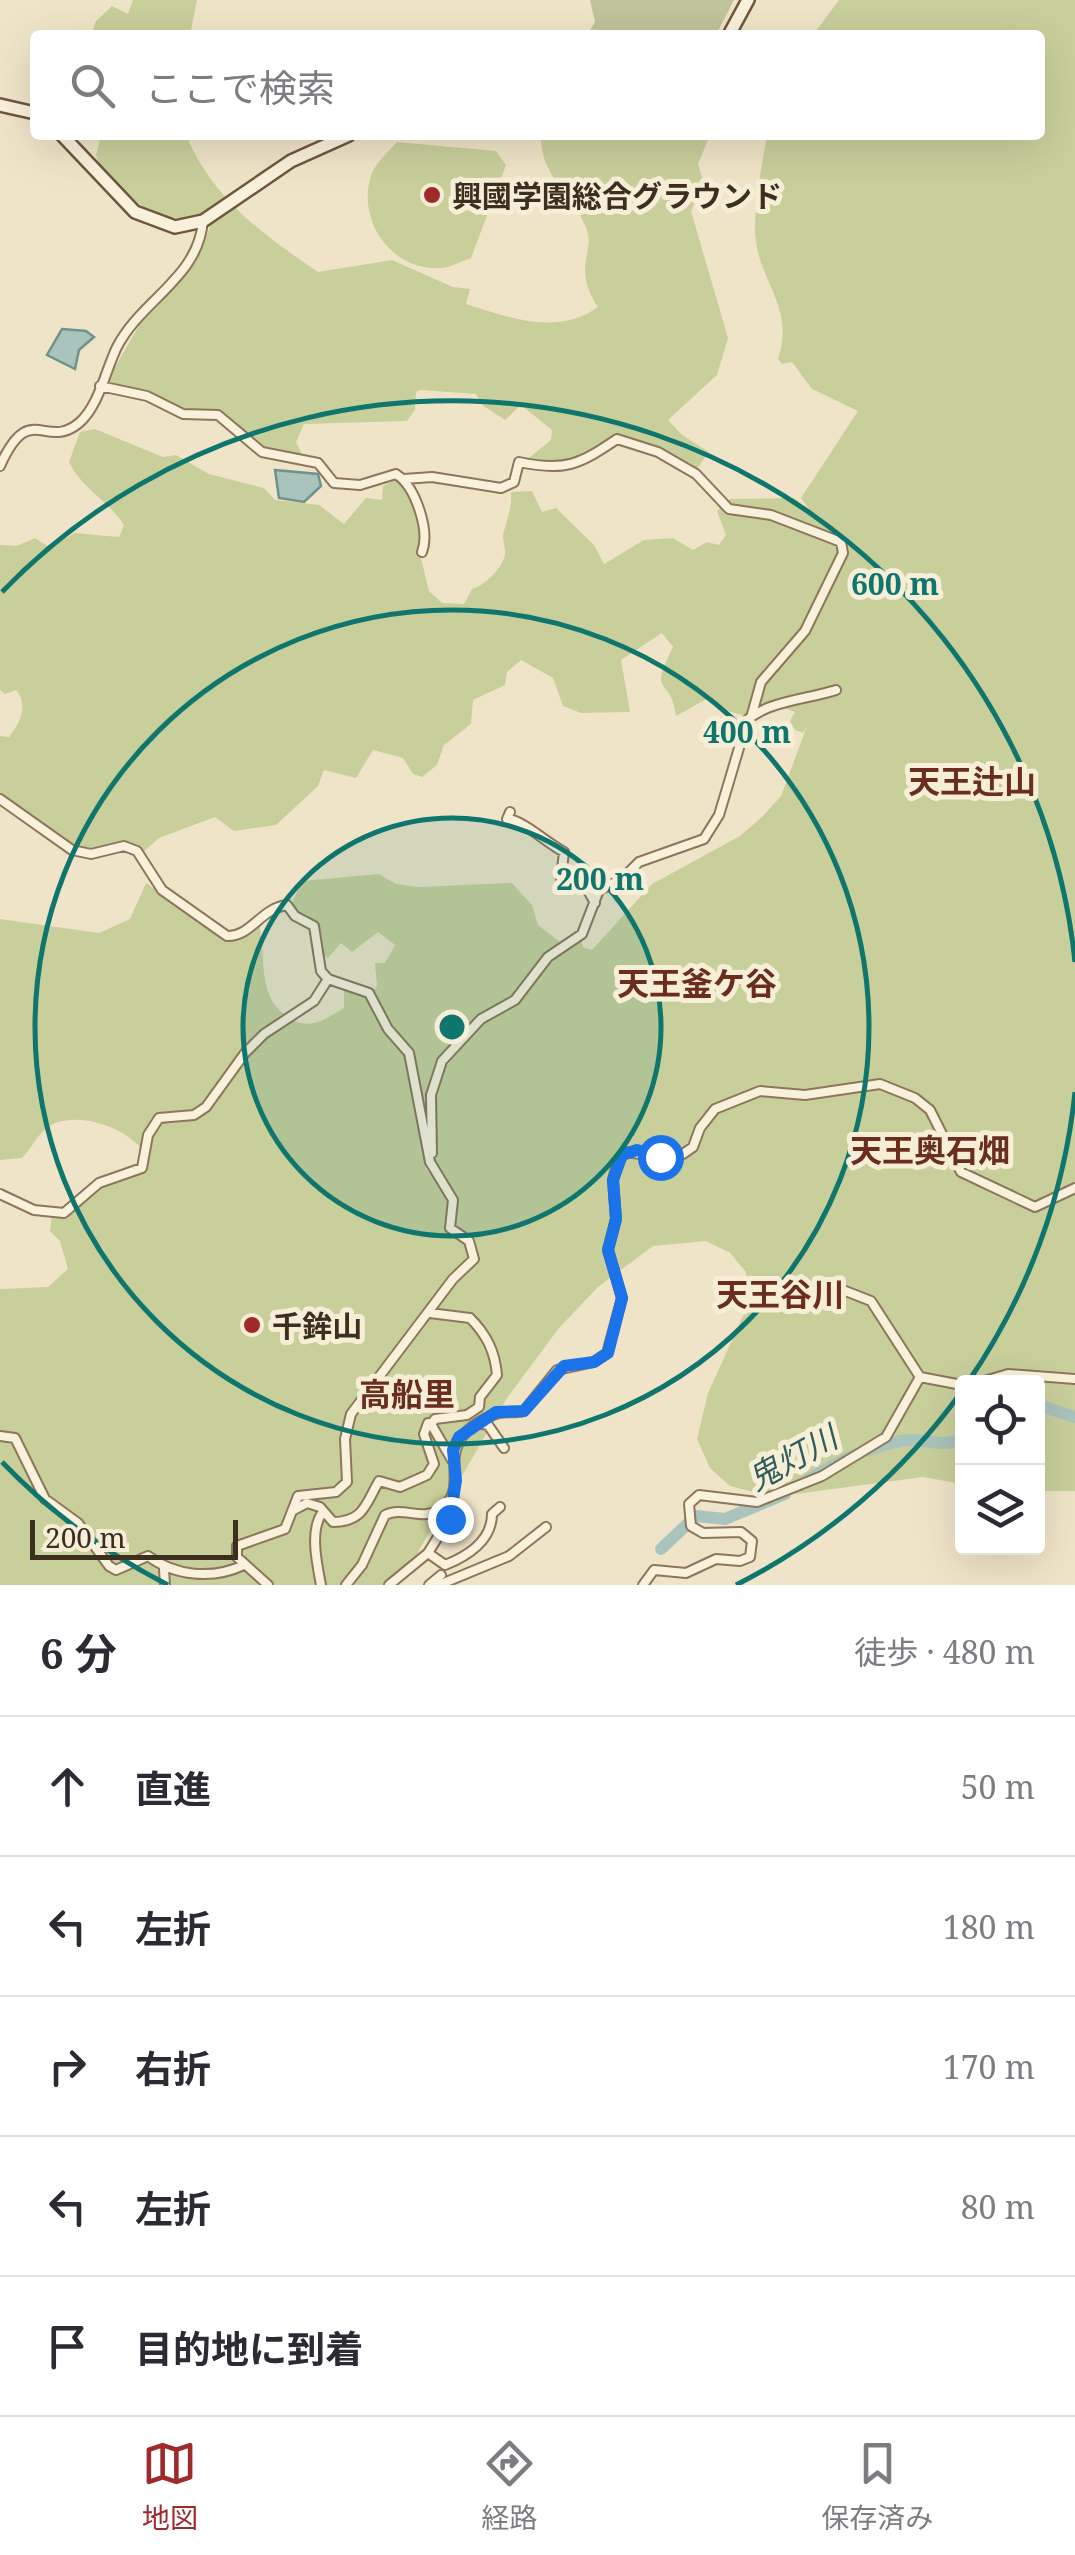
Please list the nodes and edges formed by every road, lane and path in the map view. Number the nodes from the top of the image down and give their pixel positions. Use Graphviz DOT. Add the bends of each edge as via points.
graph roads {
  1 [pos="748,0"];
  2 [pos="731,30"];
  3 [pos="0,105"];
  4 [pos="30,113"];
  5 [pos="67,140"];
  6 [pos="338,140"];
  7 [pos="202,221"];
  8 [pos="100,386"];
  9 [pos="0,466"];
  10 [pos="404,479"];
  11 [pos="422,552"];
  12 [pos="836,690"];
  13 [pos="752,714"];
  14 [pos="0,798"];
  15 [pos="510,812"];
  16 [pos="595,902"];
  17 [pos="328,978"];
  18 [pos="430,1162"];
  19 [pos="1075,1188"];
  20 [pos="0,1194"];
  21 [pos="830,1285"];
  22 [pos="430,1313"];
  23 [pos="920,1377"];
  24 [pos="1045,1377"];
  25 [pos="1075,1379"];
  26 [pos="955,1384"];
  27 [pos="435,1419"];
  28 [pos="478,1423"];
  29 [pos="0,1436"];
  30 [pos="504,1448"];
  31 [pos="454,1464"];
  32 [pos="451,1496"];
  33 [pos="500,1507"];
  34 [pos="323,1512"];
  35 [pos="288,1515"];
  36 [pos="546,1527"];
  37 [pos="428,1552"];
  38 [pos="244,1565"];
  39 [pos="164,1569"];
  40 [pos="400,1576"];
  41 [pos="440,1580"];
  42 [pos="166,1585"];
  43 [pos="268,1585"];
  44 [pos="321,1585"];
  45 [pos="346,1585"];
  46 [pos="389,1585"];
  47 [pos="406,1585"];
  48 [pos="429,1585"];
  49 [pos="643,1585"];
  1 -- 2 [label="street"];
  3 -- 4 [label="street"];
  5 -- 7 [label="street" via="135,212 175,226"];
  6 -- 7 [label="street" via="291,161"];
  7 -- 8 [label="street" via="190,262 138,315"];
  8 -- 9 [label="street" via="76,426 27,430 14,438"];
  8 -- 10 [label="street" via="147,396 183,414 218,415 262,452 318,463 334,483 360,485 396,474"];
  10 -- 11 [label="street" via="425,530"];
  10 -- 13 [label="street" via="432,476 501,488 514,482 519,462 574,465 618,439 696,474 729,509 772,515 840,542 844,552 814,616 761,682"];
  12 -- 13 [label="street"];
  13 -- 16 [label="street" via="738,730 719,815 704,839 639,862 599,890"];
  14 -- 17 [label="street" via="72,850 137,851 162,890 227,936 244,932 266,910 287,905 314,926 318,964"];
  15 -- 16 [label="street" via="507,818 564,852 562,878 586,885"];
  16 -- 18 [label="street" via="582,934 553,952 516,1000 482,1019 442,1061 433,1077"];
  17 -- 18 [label="street" via="368,993 409,1054"];
  17 -- 20 [label="street" via="314,1001 245,1053 206,1107 194,1115 159,1118 148,1134 147,1159 132,1174 99,1183 64,1213 34,1210"];
  18 -- 22 [label="street" via="453,1200 450,1228 474,1249 474,1259"];
  19 -- 28 [label="street" via="1035,1207 967,1176 957,1169 930,1110 880,1084 805,1095 769,1089 729,1101 707,1116 683,1154 668,1158 632,1150 618,1160 608,1250 622,1298 608,1353 557,1370 524,1411 496,1412"];
  21 -- 23 [label="street" via="872,1301"];
  22 -- 27 [label="street" via="470,1318 490,1343 497,1376 473,1413"];
  22 -- 35 [label="street" via="351,1414 347,1482 336,1492 298,1496"];
  23 -- 26 [label="street"];
  23 -- 49 [label="street" via="886,1438 822,1476 757,1502 706,1493 690,1502 688,1520 696,1531 742,1532 752,1541 750,1557 716,1559 686,1573 654,1570"];
  24 -- 25 [label="street"];
  27 -- 31 [label="street" via="431,1431"];
  27 -- 34 [label="street" via="424,1434 432,1471 400,1487 379,1481 366,1510 349,1520 333,1522"];
  28 -- 30 [label="street" via="488,1425"];
  28 -- 31 [label="street" via="459,1437"];
  29 -- 39 [label="street" via="15,1438 44,1500 78,1523 104,1564 116,1570 148,1556"];
  31 -- 32 [label="street"];
  32 -- 37 [label="street" via="450,1519"];
  32 -- 45 [label="street" via="428,1514 385,1515"];
  33 -- 37 [label="street" via="483,1541 461,1559 445,1565"];
  34 -- 35 [label="street" via="306,1503"];
  34 -- 44 [label="street" via="314,1552"];
  35 -- 38 [label="street" via="278,1535 237,1546"];
  36 -- 41 [label="street" via="509,1556"];
  37 -- 40 [label="street"];
  38 -- 39 [label="street" via="204,1575"];
  38 -- 43 [label="street"];
  39 -- 42 [label="street"];
  40 -- 46 [label="street"];
  40 -- 47 [label="street"];
  41 -- 48 [label="street"];
}
